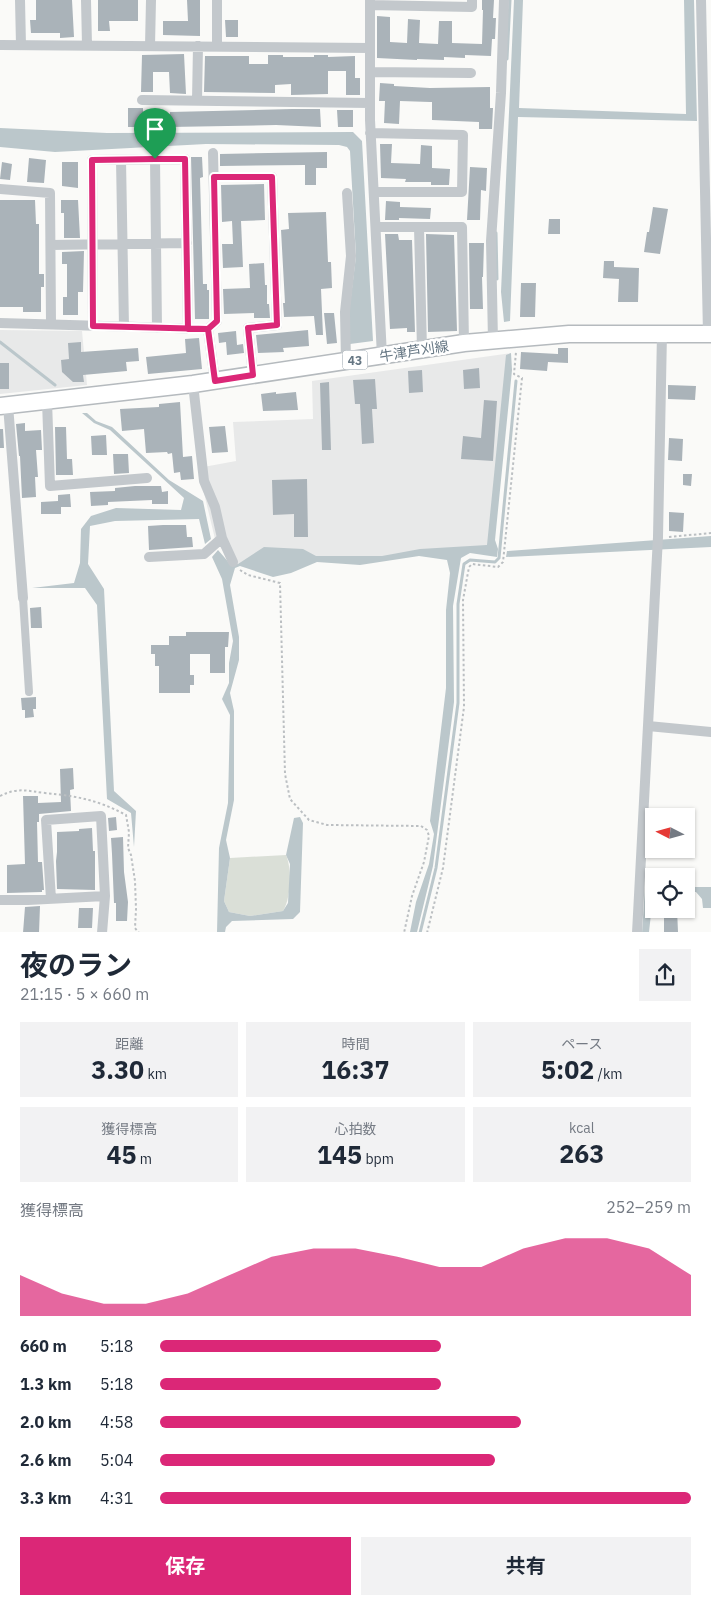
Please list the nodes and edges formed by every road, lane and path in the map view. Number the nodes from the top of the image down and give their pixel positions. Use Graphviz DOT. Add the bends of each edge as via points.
graph roads {
  1 [pos="20,0"];
  2 [pos="86,0"];
  3 [pos="151,0"];
  4 [pos="217,0"];
  5 [pos="472,0"];
  6 [pos="504,0"];
  7 [pos="701,0"];
  8 [pos="370,2"];
  9 [pos="0,45"];
  10 [pos="21,45"];
  11 [pos="86,45"];
  12 [pos="150,46"];
  13 [pos="198,46"];
  14 [pos="217,46"];
  15 [pos="370,48"];
  16 [pos="370,72"];
  17 [pos="471,73"];
  18 [pos="142,100"];
  19 [pos="197,100"];
  20 [pos="370,103"];
  21 [pos="370,133"];
  22 [pos="213,153"];
  23 [pos="155,159"];
  24 [pos="121,160"];
  25 [pos="214,177"];
  26 [pos="0,189"];
  27 [pos="374,192"];
  28 [pos="347,193"];
  29 [pos="376,227"];
  30 [pos="419,227"];
  31 [pos="186,242"];
  32 [pos="157,243"];
  33 [pos="122,244"];
  34 [pos="51,245"];
  35 [pos="93,245"];
  36 [pos="0,322"];
  37 [pos="51,324"];
  38 [pos="93,326"];
  39 [pos="124,327"];
  40 [pos="158,328"];
  41 [pos="188,329"];
  42 [pos="208,329"];
  43 [pos="662,333"];
  44 [pos="710,334"];
  45 [pos="517,338"];
  46 [pos="493,340"];
  47 [pos="464,343"];
  48 [pos="422,349"];
  49 [pos="382,356"];
  50 [pos="346,361"];
  51 [pos="253,375"];
  52 [pos="215,381"];
  53 [pos="193,384"];
  54 [pos="47,401"];
  55 [pos="4,405"];
  56 [pos="147,478"];
  57 [pos="711,533"];
  58 [pos="658,537"];
  59 [pos="222,538"];
  60 [pos="149,557"];
  61 [pos="236,566"];
  62 [pos="23,598"];
  63 [pos="29,692"];
  64 [pos="648,726"];
  65 [pos="711,732"];
  66 [pos="105,896"];
  67 [pos="51,899"];
  68 [pos="0,900"];
  69 [pos="102,932"];
  70 [pos="404,932"];
  71 [pos="426,932"];
  72 [pos="636,932"];
  1 -- 10 [label="street"];
  2 -- 11 [label="street"];
  3 -- 12 [label="street"];
  4 -- 14 [label="street"];
  5 -- 8 [label="street" via="472,8"];
  6 -- 46 [label="street" via="491,241"];
  7 -- 44 [label="street"];
  8 -- 15 [label="street"];
  9 -- 10 [label="street"];
  10 -- 11 [label="street"];
  11 -- 12 [label="street"];
  12 -- 13 [label="street"];
  13 -- 14 [label="street"];
  13 -- 19 [label="street"];
  14 -- 15 [label="street"];
  15 -- 16 [label="street"];
  16 -- 17 [label="street"];
  16 -- 20 [label="street"];
  18 -- 19 [label="street"];
  19 -- 20 [label="street"];
  20 -- 21 [label="street"];
  21 -- 27 [label="street"];
  21 -- 27 [label="street" via="463,135 462,192"];
  22 -- 25 [label="street"];
  23 -- 24 [label="street"];
  23 -- 31 [label="street" via="185,159"];
  23 -- 32 [label="street"];
  24 -- 33 [label="street"];
  24 -- 35 [label="street" via="92,160"];
  25 -- 42 [label="street" via="217,321"];
  25 -- 51 [label="street" via="272,177 277,325 248,328"];
  26 -- 34 [label="street" via="50,193"];
  27 -- 29 [label="street"];
  28 -- 50 [label="street" via="351,256 345,312"];
  29 -- 30 [label="street"];
  29 -- 49 [label="street"];
  30 -- 47 [label="street" via="462,227"];
  30 -- 48 [label="street"];
  31 -- 32 [label="street"];
  31 -- 41 [label="street"];
  32 -- 33 [label="street"];
  32 -- 40 [label="street"];
  33 -- 35 [label="street"];
  33 -- 39 [label="street"];
  34 -- 35 [label="street"];
  34 -- 37 [label="street"];
  35 -- 38 [label="street"];
  36 -- 37 [label="street"];
  37 -- 38 [label="street"];
  38 -- 39 [label="street"];
  39 -- 40 [label="street"];
  40 -- 41 [label="street"];
  41 -- 42 [label="street"];
  42 -- 52 [label="street"];
  43 -- 44 [label="main road, 牛津芦刈線 / 43"];
  43 -- 45 [label="main road, 牛津芦刈線 / 43"];
  43 -- 58 [label="street"];
  45 -- 46 [label="main road, 牛津芦刈線 / 43"];
  45 -- 71 [label="path" via="514,374 522,378 503,562 498,567 472,564 469,567 463,600 464,707 442,868"];
  46 -- 47 [label="main road, 牛津芦刈線 / 43"];
  47 -- 48 [label="main road, 牛津芦刈線 / 43"];
  48 -- 49 [label="main road, 牛津芦刈線 / 43"];
  49 -- 50 [label="main road, 牛津芦刈線 / 43"];
  50 -- 51 [label="main road, 牛津芦刈線 / 43"];
  51 -- 52 [label="main road, 牛津芦刈線 / 43"];
  52 -- 53 [label="main road, 牛津芦刈線 / 43"];
  53 -- 54 [label="main road, 牛津芦刈線 / 43"];
  53 -- 59 [label="street" via="204,481 215,507"];
  54 -- 55 [label="main road, 牛津芦刈線 / 43"];
  54 -- 56 [label="street" via="50,486"];
  55 -- 62 [label="street"];
  57 -- 58 [label="path"];
  58 -- 64 [label="street"];
  59 -- 60 [label="street" via="204,554"];
  59 -- 61 [label="street"];
  61 -- 70 [label="path" via="248,575 280,583 285,774 290,799 309,820 327,825 421,826 427,830 429,836 424,862"];
  62 -- 63 [label="street"];
  64 -- 65 [label="street"];
  64 -- 72 [label="street"];
  66 -- 67 [label="street"];
  66 -- 67 [label="street" via="101,816 46,820"];
  66 -- 69 [label="street"];
  67 -- 68 [label="street"];
}
